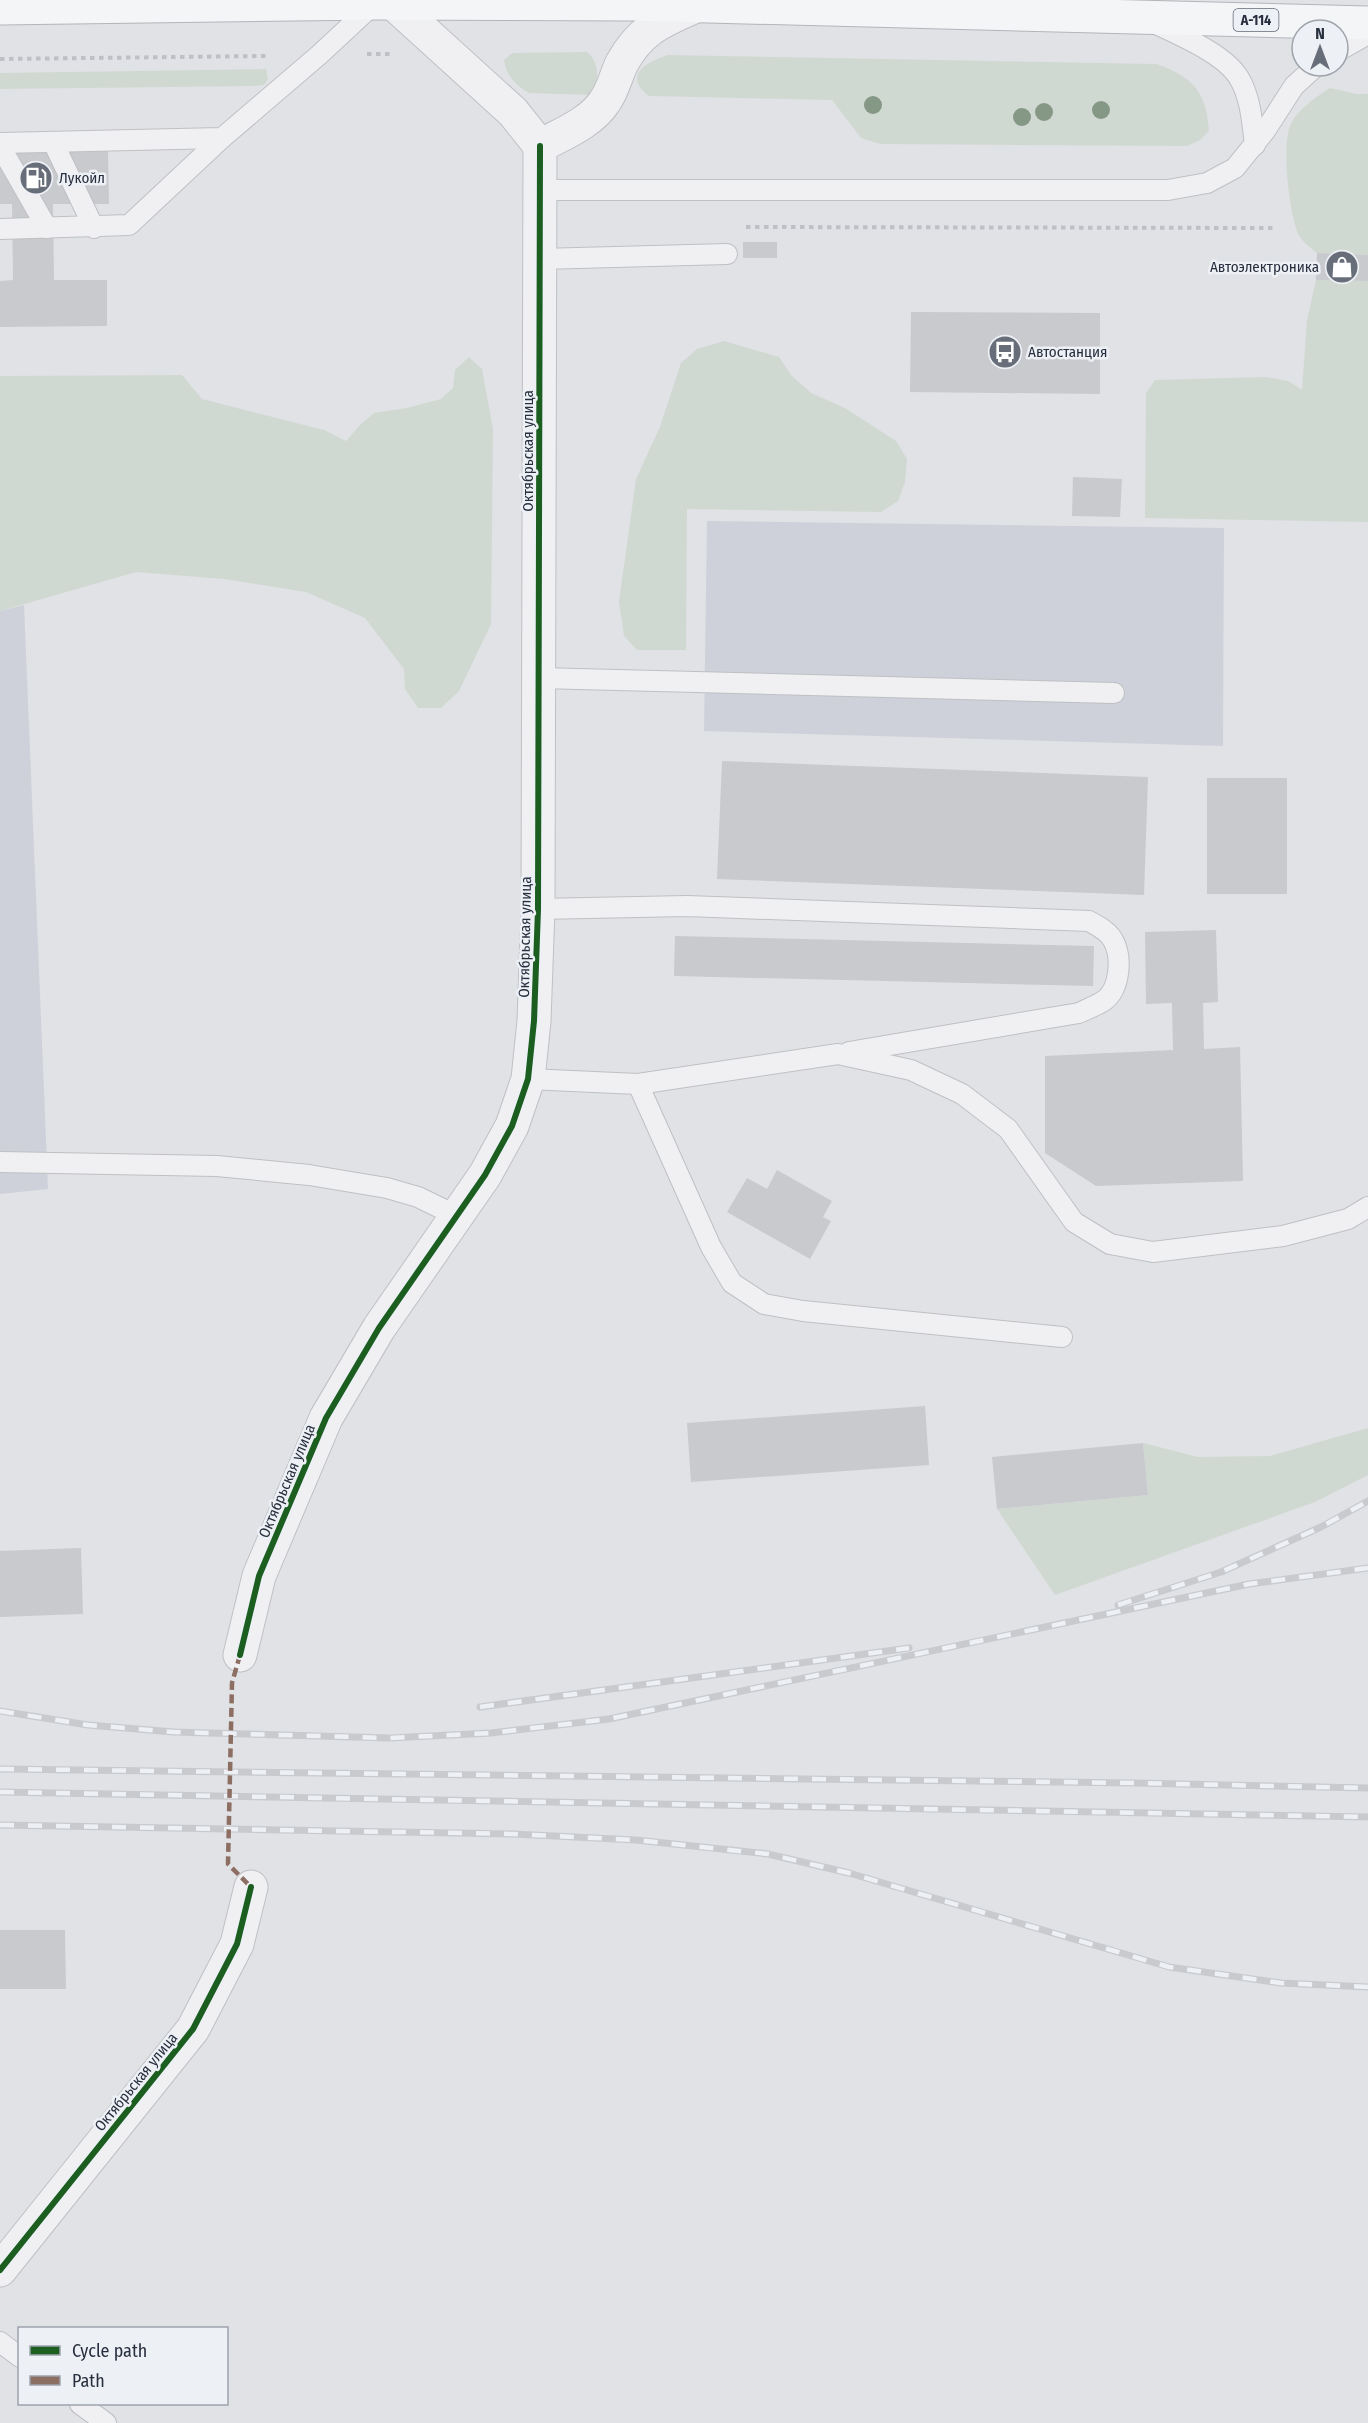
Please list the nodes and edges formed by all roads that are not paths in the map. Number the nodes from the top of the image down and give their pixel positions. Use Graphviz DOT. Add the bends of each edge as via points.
graph roads {
  1 [pos="384,3"];
  2 [pos="698,5"];
  3 [pos="0,8"];
  4 [pos="1144,17"];
  5 [pos="1368,22"];
  6 [pos="1368,34"];
  7 [pos="1350,44"];
  8 [pos="1303,78"];
  9 [pos="222,138"];
  10 [pos="53,142"];
  11 [pos="0,144"];
  12 [pos="1255,145"];
  13 [pos="540,146"];
  14 [pos="540,190"];
  15 [pos="47,228"];
  16 [pos="94,228"];
  17 [pos="0,229"];
  18 [pos="727,254"];
  19 [pos="540,259"];
  20 [pos="539,678"];
  21 [pos="1114,693"];
  22 [pos="538,909"];
  23 [pos="838,1054"];
  24 [pos="528,1079"];
  25 [pos="638,1084"];
  26 [pos="0,1162"];
  27 [pos="1368,1207"];
  28 [pos="457,1216"];
  29 [pos="1062,1337"];
  30 [pos="240,1654"];
  31 [pos="251,1887"];
  32 [pos="0,2270"];
  33 [pos="0,2342"];
  34 [pos="18,2356"];
  35 [pos="83,2405"];
  36 [pos="106,2423"];
  1 -- 2 [label="highway, А-114"];
  1 -- 3 [label="highway, А-114"];
  1 -- 9 [label="lane"];
  1 -- 13 [label="street" via="513,112"];
  2 -- 4 [label="highway, А-114"];
  2 -- 13 [label="street" via="653,26 635,43 598,109"];
  4 -- 5 [label="highway, А-114"];
  4 -- 12 [label="lane" via="1210,50 1238,76 1250,107"];
  6 -- 7 [label="lane"];
  8 -- 12 [label="lane"];
  9 -- 10 [label="lane"];
  9 -- 16 [label="lane" via="129,225"];
  10 -- 11 [label="lane"];
  10 -- 16 [label="lane"];
  11 -- 15 [label="lane"];
  12 -- 14 [label="lane" via="1235,168 1207,183 1168,190"];
  13 -- 14 [label="street, Октябрьская улица"];
  14 -- 19 [label="street, Октябрьская улица"];
  15 -- 16 [label="lane"];
  15 -- 17 [label="lane"];
  18 -- 19 [label="lane"];
  19 -- 20 [label="street, Октябрьская улица"];
  20 -- 21 [label="lane"];
  20 -- 22 [label="street, Октябрьская улица"];
  22 -- 23 [label="lane" via="687,906 1089,921 1114,941 1119,962 1115,984 1106,999 1079,1013"];
  22 -- 24 [label="street, Октябрьская улица"];
  23 -- 25 [label="lane"];
  23 -- 27 [label="lane" via="911,1070 962,1094 1008,1129 1074,1222 1110,1244 1153,1252 1283,1236 1348,1219"];
  24 -- 25 [label="lane"];
  24 -- 28 [label="street, Октябрьская улица" via="512,1126"];
  25 -- 29 [label="lane" via="711,1247 732,1282 764,1304"];
  26 -- 28 [label="lane" via="217,1167 309,1175 387,1188 418,1197"];
  28 -- 30 [label="street, Октябрьская улица" via="379,1328 326,1418 259,1576"];
  31 -- 32 [label="street, Октябрьская улица" via="237,1944 193,2029"];
  33 -- 34 [label="lane"];
  35 -- 36 [label="lane"];
}
